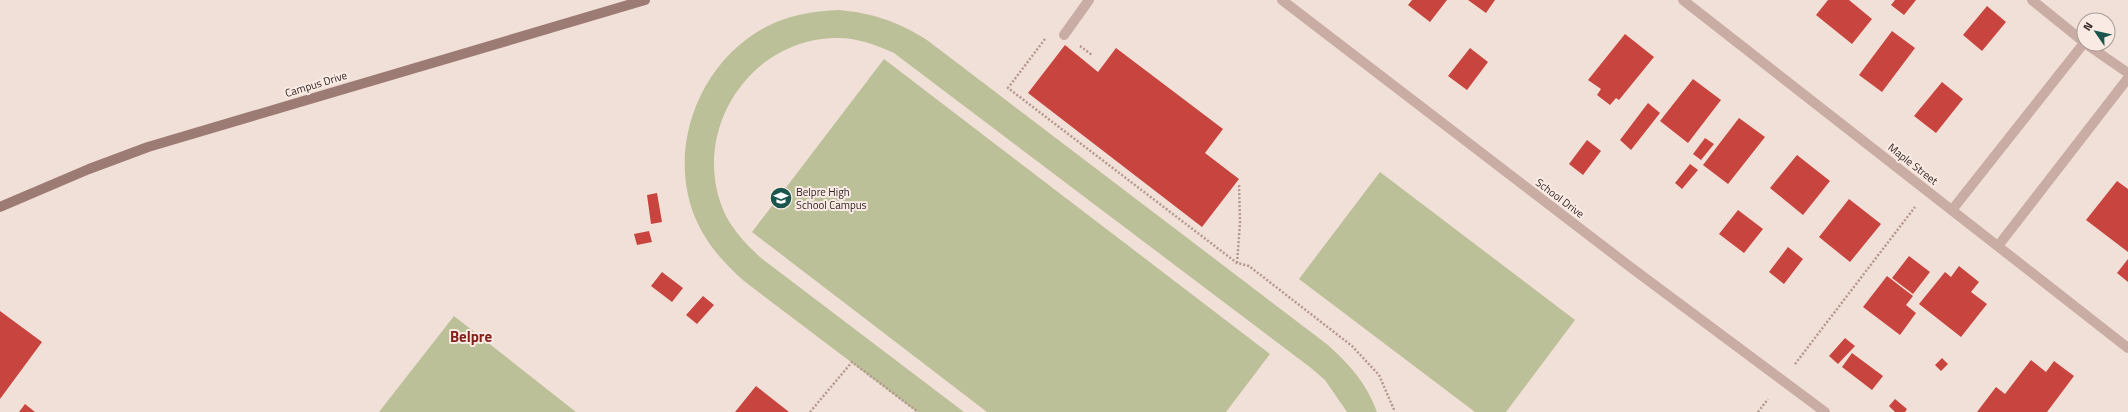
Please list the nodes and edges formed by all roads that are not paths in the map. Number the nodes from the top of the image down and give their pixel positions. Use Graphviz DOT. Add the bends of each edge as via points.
graph roads {
  1 [pos="644,0"];
  2 [pos="1090,0"];
  3 [pos="1282,0"];
  4 [pos="1683,0"];
  5 [pos="2032,0"];
  6 [pos="1064,35"];
  7 [pos="2076,36"];
  8 [pos="2078,52"];
  9 [pos="2098,52"];
  10 [pos="2128,73"];
  11 [pos="2128,78"];
  12 [pos="0,207"];
  13 [pos="1952,210"];
  14 [pos="1998,246"];
  15 [pos="2128,348"];
  16 [pos="1825,412"];
  1 -- 12 [label="street, Campus Drive" via="148,148 89,169"];
  2 -- 6 [label="street"];
  3 -- 16 [label="street, School Drive" via="1633,269"];
  4 -- 13 [label="street, Maple Street"];
  5 -- 7 [label="street"];
  8 -- 13 [label="street"];
  9 -- 10 [label="street"];
  11 -- 14 [label="street"];
  13 -- 14 [label="street, Maple Street"];
  14 -- 15 [label="street, Maple Street"];
}
